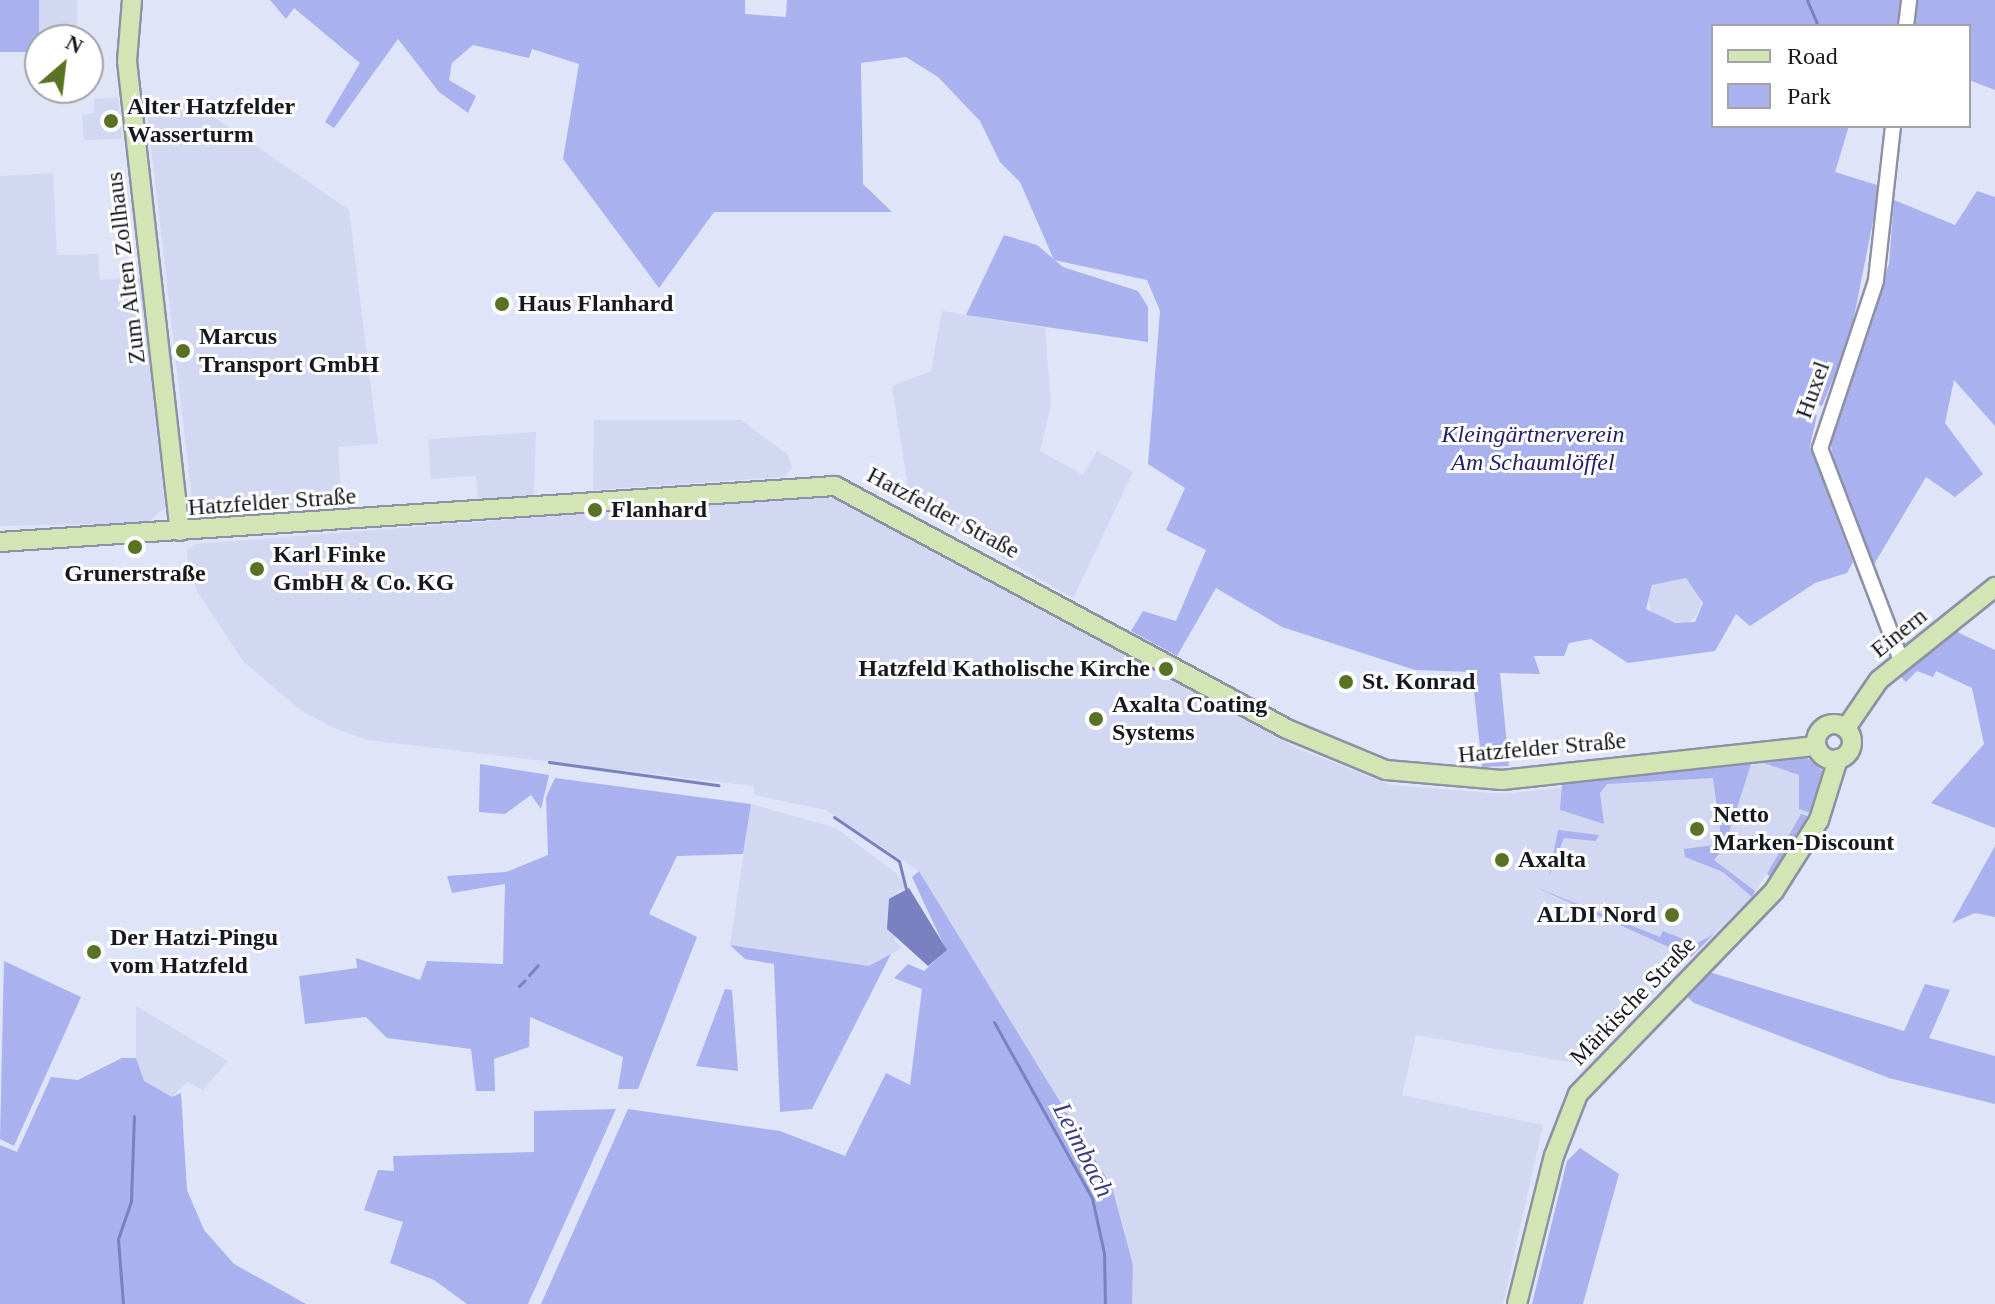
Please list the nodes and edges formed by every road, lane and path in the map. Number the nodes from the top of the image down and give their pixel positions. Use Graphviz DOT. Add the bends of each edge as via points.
graph roads {
  1 [pos="132,0"];
  2 [pos="1909,0"];
  3 [pos="1906,24"];
  4 [pos="1893,128"];
  5 [pos="180,531"];
  6 [pos="0,542"];
  7 [pos="1995,587"];
  8 [pos="1901,660"];
  9 [pos="1846,728"];
  10 [pos="1816,746"];
  11 [pos="1838,759"];
  12 [pos="1517,1304"];
  1 -- 5 [label="main road, Zum Alten Zollhaus" via="127,61"];
  2 -- 3 [label="street"];
  4 -- 8 [label="street, Huxel" via="1876,281 1820,448"];
  5 -- 6 [label="main road, Hatzfelder Straße"];
  5 -- 10 [label="main road, Hatzfelder Straße" via="835,486 1287,729 1386,770 1502,780"];
  7 -- 8 [label="main road, Einern"];
  8 -- 9 [label="main road, Einern"];
  9 -- 10 [label="main road" via="1825,726"];
  9 -- 11 [label="main road, Märkische Straße" via="1852,747"];
  10 -- 11 [label="main road"];
  11 -- 12 [label="main road, Märkische Straße" via="1819,820 1774,891 1578,1094 1554,1156"];
}
